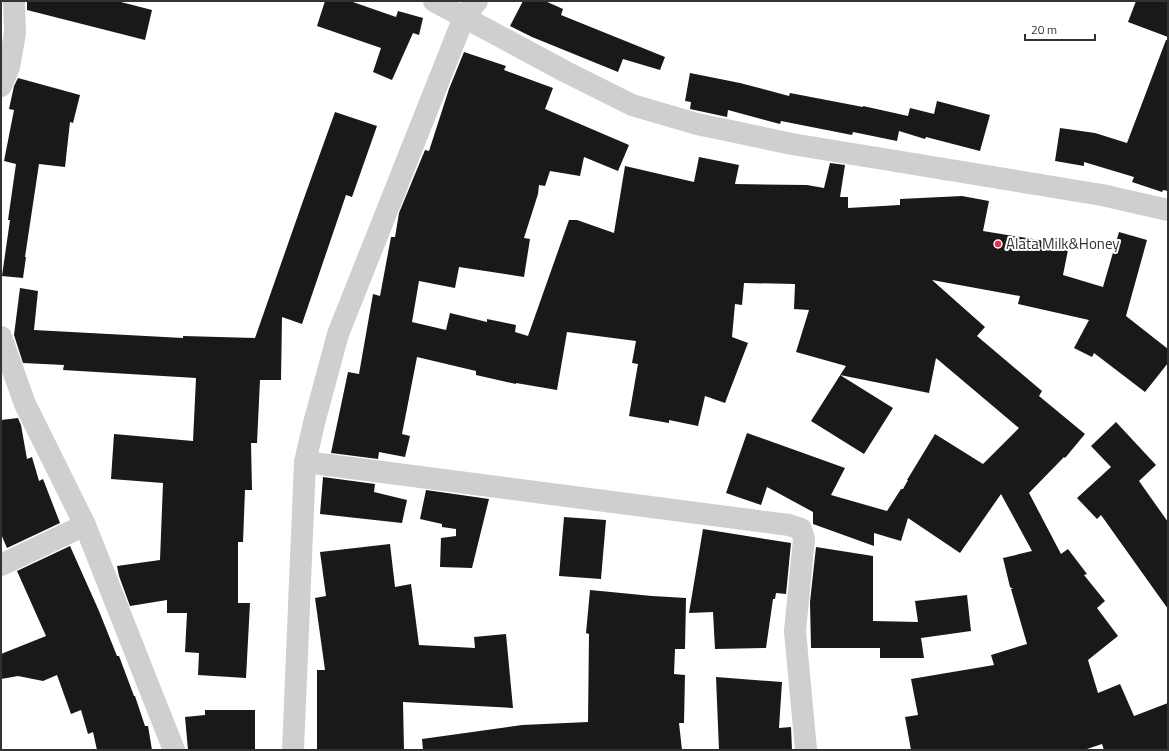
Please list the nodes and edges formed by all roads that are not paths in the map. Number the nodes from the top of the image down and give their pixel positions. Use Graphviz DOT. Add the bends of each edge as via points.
graph roads {
  1 [pos="14,1"];
  2 [pos="434,1"];
  3 [pos="470,9"];
  4 [pos="1,86"];
  5 [pos="1168,210"];
  6 [pos="1,337"];
  7 [pos="305,462"];
  8 [pos="85,525"];
  9 [pos="1,565"];
  10 [pos="174,750"];
  11 [pos="293,750"];
  12 [pos="806,750"];
  1 -- 4 [label="street" via="15,33 9,67"];
  2 -- 3 [label="street"];
  3 -- 5 [label="street" via="566,72 632,105 697,124 792,144 1102,196"];
  3 -- 7 [label="street" via="338,334"];
  6 -- 8 [label="street" via="25,404"];
  7 -- 11 [label="street"];
  7 -- 12 [label="street" via="789,525 801,529 804,539 795,631"];
  8 -- 9 [label="street"];
  8 -- 10 [label="street"];
}
